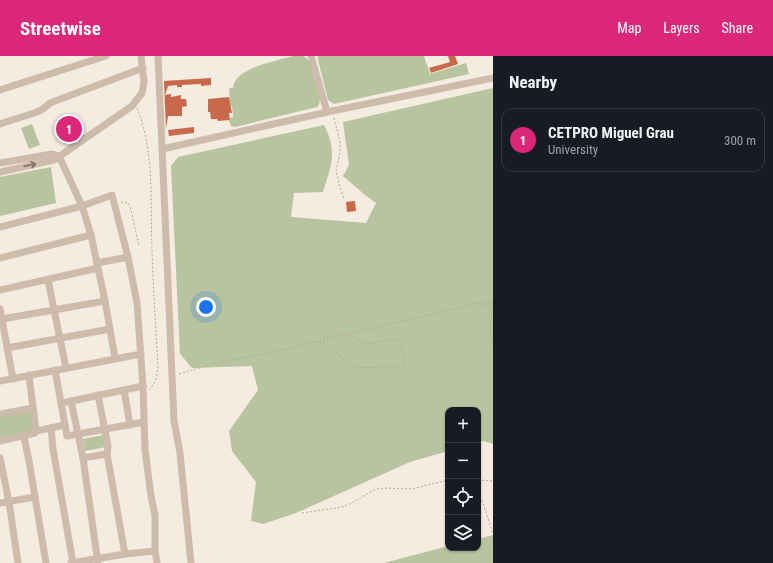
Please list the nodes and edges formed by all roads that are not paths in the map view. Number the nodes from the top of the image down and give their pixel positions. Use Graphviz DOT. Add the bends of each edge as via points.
graph roads {
  1 [pos="106,56"];
  2 [pos="141,56"];
  3 [pos="158,56"];
  4 [pos="311,56"];
  5 [pos="142,68"];
  6 [pos="493,78"];
  7 [pos="0,90"];
  8 [pos="329,112"];
  9 [pos="0,124"];
  10 [pos="162,149"];
  11 [pos="59,156"];
  12 [pos="0,163"];
  13 [pos="0,172"];
  14 [pos="82,206"];
  15 [pos="0,227"];
  16 [pos="91,235"];
  17 [pos="128,257"];
  18 [pos="0,258"];
  19 [pos="98,266"];
  20 [pos="48,280"];
  21 [pos="0,290"];
  22 [pos="105,301"];
  23 [pos="0,310"];
  24 [pos="54,310"];
  25 [pos="2,319"];
  26 [pos="110,329"];
  27 [pos="60,338"];
  28 [pos="7,348"];
  29 [pos="141,354"];
  30 [pos="115,358"];
  31 [pos="66,368"];
  32 [pos="55,370"];
  33 [pos="28,375"];
  34 [pos="13,378"];
  35 [pos="0,381"];
  36 [pos="143,386"];
  37 [pos="124,390"];
  38 [pos="98,395"];
  39 [pos="71,401"];
  40 [pos="61,403"];
  41 [pos="33,408"];
  42 [pos="0,414"];
  43 [pos="144,422"];
  44 [pos="65,425"];
  45 [pos="130,425"];
  46 [pos="51,428"];
  47 [pos="105,429"];
  48 [pos="36,431"];
  49 [pos="77,435"];
  50 [pos="24,436"];
  51 [pos="0,441"];
  52 [pos="107,454"];
  53 [pos="0,458"];
  54 [pos="82,458"];
  55 [pos="35,497"];
  56 [pos="9,502"];
  57 [pos="0,503"];
  58 [pos="155,551"];
  59 [pos="125,554"];
  60 [pos="97,561"];
  61 [pos="18,563"];
  62 [pos="46,563"];
  63 [pos="72,563"];
  64 [pos="156,563"];
  65 [pos="191,563"];
  1 -- 7 [label="street"];
  2 -- 5 [label="street"];
  3 -- 10 [label="street"];
  4 -- 8 [label="street"];
  5 -- 9 [label="street" via="50,103 43,110"];
  5 -- 11 [label="street" via="142,93 135,103"];
  6 -- 8 [label="street"];
  8 -- 10 [label="street"];
  10 -- 65 [label="street" via="174,421 180,453"];
  11 -- 12 [label="street" via="52,154"];
  13 -- 11 [label="street, one-way" via="54,160"];
  11 -- 14 [label="street"];
  14 -- 15 [label="street"];
  14 -- 16 [label="street"];
  14 -- 17 [label="street" via="112,196"];
  16 -- 18 [label="street"];
  16 -- 19 [label="street"];
  17 -- 19 [label="street"];
  17 -- 29 [label="street" via="137,303"];
  19 -- 20 [label="street"];
  19 -- 22 [label="street"];
  20 -- 21 [label="street"];
  20 -- 24 [label="street"];
  22 -- 24 [label="street"];
  22 -- 26 [label="street"];
  23 -- 25 [label="street"];
  24 -- 25 [label="street"];
  24 -- 27 [label="street"];
  25 -- 28 [label="street"];
  26 -- 27 [label="street"];
  26 -- 30 [label="street"];
  27 -- 28 [label="street"];
  27 -- 31 [label="street"];
  28 -- 34 [label="street"];
  29 -- 30 [label="street"];
  29 -- 36 [label="street"];
  30 -- 31 [label="street"];
  31 -- 32 [label="street"];
  32 -- 33 [label="street"];
  32 -- 40 [label="street"];
  33 -- 34 [label="street"];
  33 -- 41 [label="street"];
  34 -- 35 [label="street"];
  36 -- 37 [label="street"];
  36 -- 43 [label="street"];
  37 -- 38 [label="street"];
  37 -- 45 [label="street"];
  38 -- 39 [label="street"];
  38 -- 47 [label="street"];
  39 -- 40 [label="street"];
  39 -- 49 [label="street"];
  40 -- 44 [label="street"];
  41 -- 42 [label="street"];
  41 -- 48 [label="street"];
  43 -- 45 [label="street"];
  43 -- 58 [label="street" via="148,477 155,515"];
  44 -- 46 [label="street"];
  44 -- 49 [label="street" via="67,436"];
  45 -- 47 [label="street"];
  46 -- 48 [label="street"];
  46 -- 63 [label="street"];
  47 -- 49 [label="street"];
  47 -- 52 [label="street"];
  48 -- 50 [label="street"];
  49 -- 54 [label="street"];
  50 -- 51 [label="street"];
  50 -- 55 [label="street"];
  52 -- 54 [label="street"];
  52 -- 59 [label="street"];
  53 -- 56 [label="street"];
  54 -- 60 [label="street"];
  55 -- 56 [label="street"];
  55 -- 62 [label="street"];
  56 -- 57 [label="street"];
  56 -- 61 [label="street"];
  58 -- 59 [label="street"];
  58 -- 64 [label="street"];
  59 -- 60 [label="street"];
  60 -- 63 [label="street"];
}
